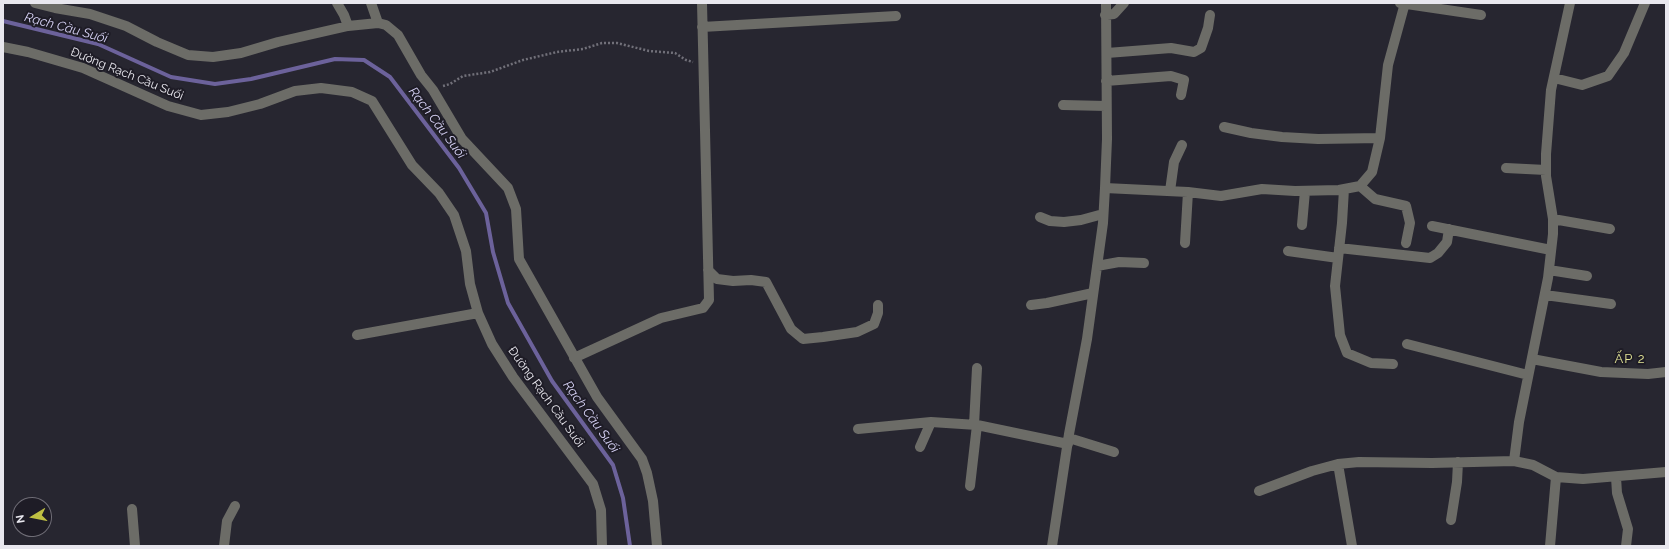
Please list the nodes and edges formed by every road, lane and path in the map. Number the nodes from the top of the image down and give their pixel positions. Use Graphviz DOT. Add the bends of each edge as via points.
graph roads {
  1 [pos="35,3"];
  2 [pos="337,3"];
  3 [pos="371,3"];
  4 [pos="702,3"];
  5 [pos="1106,3"];
  6 [pos="1124,3"];
  7 [pos="1404,3"];
  8 [pos="1570,3"];
  9 [pos="1645,3"];
  10 [pos="1105,14"];
  11 [pos="1210,15"];
  12 [pos="1481,15"];
  13 [pos="896,16"];
  14 [pos="378,23"];
  15 [pos="348,26"];
  16 [pos="702,27"];
  17 [pos="3,47"];
  18 [pos="1107,53"];
  19 [pos="703,64"];
  20 [pos="1554,78"];
  21 [pos="1106,81"];
  22 [pos="432,88"];
  23 [pos="1181,95"];
  24 [pos="1063,105"];
  25 [pos="1106,106"];
  26 [pos="1224,127"];
  27 [pos="1380,138"];
  28 [pos="1182,145"];
  29 [pos="1506,168"];
  30 [pos="1546,170"];
  31 [pos="1360,186"];
  32 [pos="1106,188"];
  33 [pos="1344,189"];
  34 [pos="1170,191"];
  35 [pos="1305,191"];
  36 [pos="1188,192"];
  37 [pos="1103,214"];
  38 [pos="1040,217"];
  39 [pos="1553,219"];
  40 [pos="1302,225"];
  41 [pos="1432,226"];
  42 [pos="1449,229"];
  43 [pos="1610,229"];
  44 [pos="1406,242"];
  45 [pos="1184,243"];
  46 [pos="1551,250"];
  47 [pos="1288,251"];
  48 [pos="1338,253"];
  49 [pos="1144,262"];
  50 [pos="1097,266"];
  51 [pos="708,270"];
  52 [pos="1549,270"];
  53 [pos="1586,276"];
  54 [pos="1093,293"];
  55 [pos="1545,295"];
  56 [pos="1031,304"];
  57 [pos="1611,304"];
  58 [pos="878,305"];
  59 [pos="478,313"];
  60 [pos="357,335"];
  61 [pos="1407,344"];
  62 [pos="574,358"];
  63 [pos="1532,359"];
  64 [pos="1393,364"];
  65 [pos="977,368"];
  66 [pos="1666,372"];
  67 [pos="1528,378"];
  68 [pos="931,422"];
  69 [pos="975,425"];
  70 [pos="858,429"];
  71 [pos="1068,441"];
  72 [pos="920,447"];
  73 [pos="1114,452"];
  74 [pos="1514,461"];
  75 [pos="1458,462"];
  76 [pos="1338,464"];
  77 [pos="1666,472"];
  78 [pos="1556,477"];
  79 [pos="1616,477"];
  80 [pos="970,486"];
  81 [pos="1259,492"];
  82 [pos="235,506"];
  83 [pos="132,509"];
  84 [pos="1451,520"];
  85 [pos="135,546"];
  86 [pos="224,546"];
  87 [pos="602,546"];
  88 [pos="657,546"];
  89 [pos="1052,546"];
  90 [pos="1352,546"];
  91 [pos="1550,546"];
  92 [pos="1626,546"];
  1 -- 15 [label="street" via="90,14 126,26 188,55 213,57 241,53"];
  2 -- 15 [label="street"];
  3 -- 14 [label="street"];
  4 -- 16 [label="street"];
  5 -- 10 [label="street"];
  6 -- 10 [label="street" via="1114,14"];
  7 -- 12 [label="street"];
  7 -- 27 [label="street" via="1388,65"];
  8 -- 20 [label="street"];
  9 -- 20 [label="street" via="1624,52 1608,76 1582,85"];
  10 -- 18 [label="street"];
  11 -- 18 [label="street" via="1201,48 1194,52 1170,48"];
  13 -- 16 [label="street"];
  14 -- 15 [label="street"];
  14 -- 22 [label="street" via="386,25 398,36 421,75"];
  16 -- 19 [label="street"];
  17 -- 59 [label="street, Đường Rạch Cầu Suối" via="82,68 168,106 201,115 228,112 295,91 321,88 352,92 372,102 412,165 439,193 454,215 466,251 470,284"];
  18 -- 21 [label="street"];
  19 -- 22 [label="path" via="686,60 675,53 649,51 617,43 602,43 523,60 490,72 463,76 450,84"];
  19 -- 51 [label="street"];
  20 -- 30 [label="street"];
  21 -- 23 [label="street" via="1171,76 1184,80"];
  21 -- 25 [label="street"];
  22 -- 62 [label="street" via="462,139 508,188 516,209 519,259"];
  24 -- 25 [label="street"];
  25 -- 32 [label="street"];
  26 -- 27 [label="street" via="1282,137"];
  27 -- 31 [label="street" via="1372,172"];
  28 -- 34 [label="street" via="1174,162"];
  29 -- 30 [label="street"];
  30 -- 39 [label="street"];
  31 -- 33 [label="street"];
  31 -- 44 [label="street" via="1376,199 1406,206 1410,223"];
  32 -- 34 [label="street"];
  32 -- 37 [label="street"];
  33 -- 35 [label="street"];
  33 -- 48 [label="street"];
  34 -- 36 [label="street"];
  35 -- 36 [label="street" via="1262,189 1220,196"];
  35 -- 40 [label="street"];
  36 -- 45 [label="street"];
  37 -- 38 [label="street" via="1064,222"];
  37 -- 50 [label="street"];
  39 -- 43 [label="street"];
  39 -- 46 [label="street"];
  41 -- 42 [label="street"];
  42 -- 46 [label="street"];
  42 -- 48 [label="street" via="1446,242 1438,253 1430,258"];
  46 -- 52 [label="street"];
  47 -- 48 [label="street"];
  48 -- 64 [label="street" via="1335,286 1340,335 1347,353 1371,363"];
  49 -- 50 [label="street" via="1119,262"];
  50 -- 54 [label="street"];
  51 -- 58 [label="street" via="718,279 766,282 791,330 803,339 857,332 874,324"];
  51 -- 62 [label="street" via="709,300 703,308 661,318"];
  52 -- 53 [label="street"];
  52 -- 55 [label="street"];
  54 -- 56 [label="street"];
  54 -- 71 [label="street"];
  55 -- 57 [label="street"];
  55 -- 63 [label="street"];
  59 -- 60 [label="street"];
  59 -- 87 [label="street, Đường Rạch Cầu Suối" via="492,344 513,377 593,484 601,510"];
  61 -- 67 [label="street"];
  62 -- 88 [label="street" via="597,397 642,459 648,473 653,501"];
  63 -- 66 [label="street" via="1601,372"];
  63 -- 67 [label="street"];
  65 -- 69 [label="street"];
  67 -- 74 [label="street"];
  68 -- 69 [label="street"];
  68 -- 70 [label="street"];
  68 -- 72 [label="street"];
  69 -- 71 [label="street"];
  69 -- 80 [label="street"];
  71 -- 73 [label="street"];
  71 -- 89 [label="street"];
  74 -- 75 [label="street"];
  74 -- 78 [label="street" via="1533,465"];
  75 -- 76 [label="street"];
  75 -- 84 [label="street" via="1458,482"];
  76 -- 81 [label="street" via="1312,471"];
  76 -- 90 [label="street"];
  77 -- 79 [label="street"];
  78 -- 79 [label="street"];
  78 -- 91 [label="street"];
  79 -- 92 [label="street" via="1617,493 1628,529"];
  82 -- 86 [label="street" via="227,521"];
  83 -- 85 [label="street"];
}
